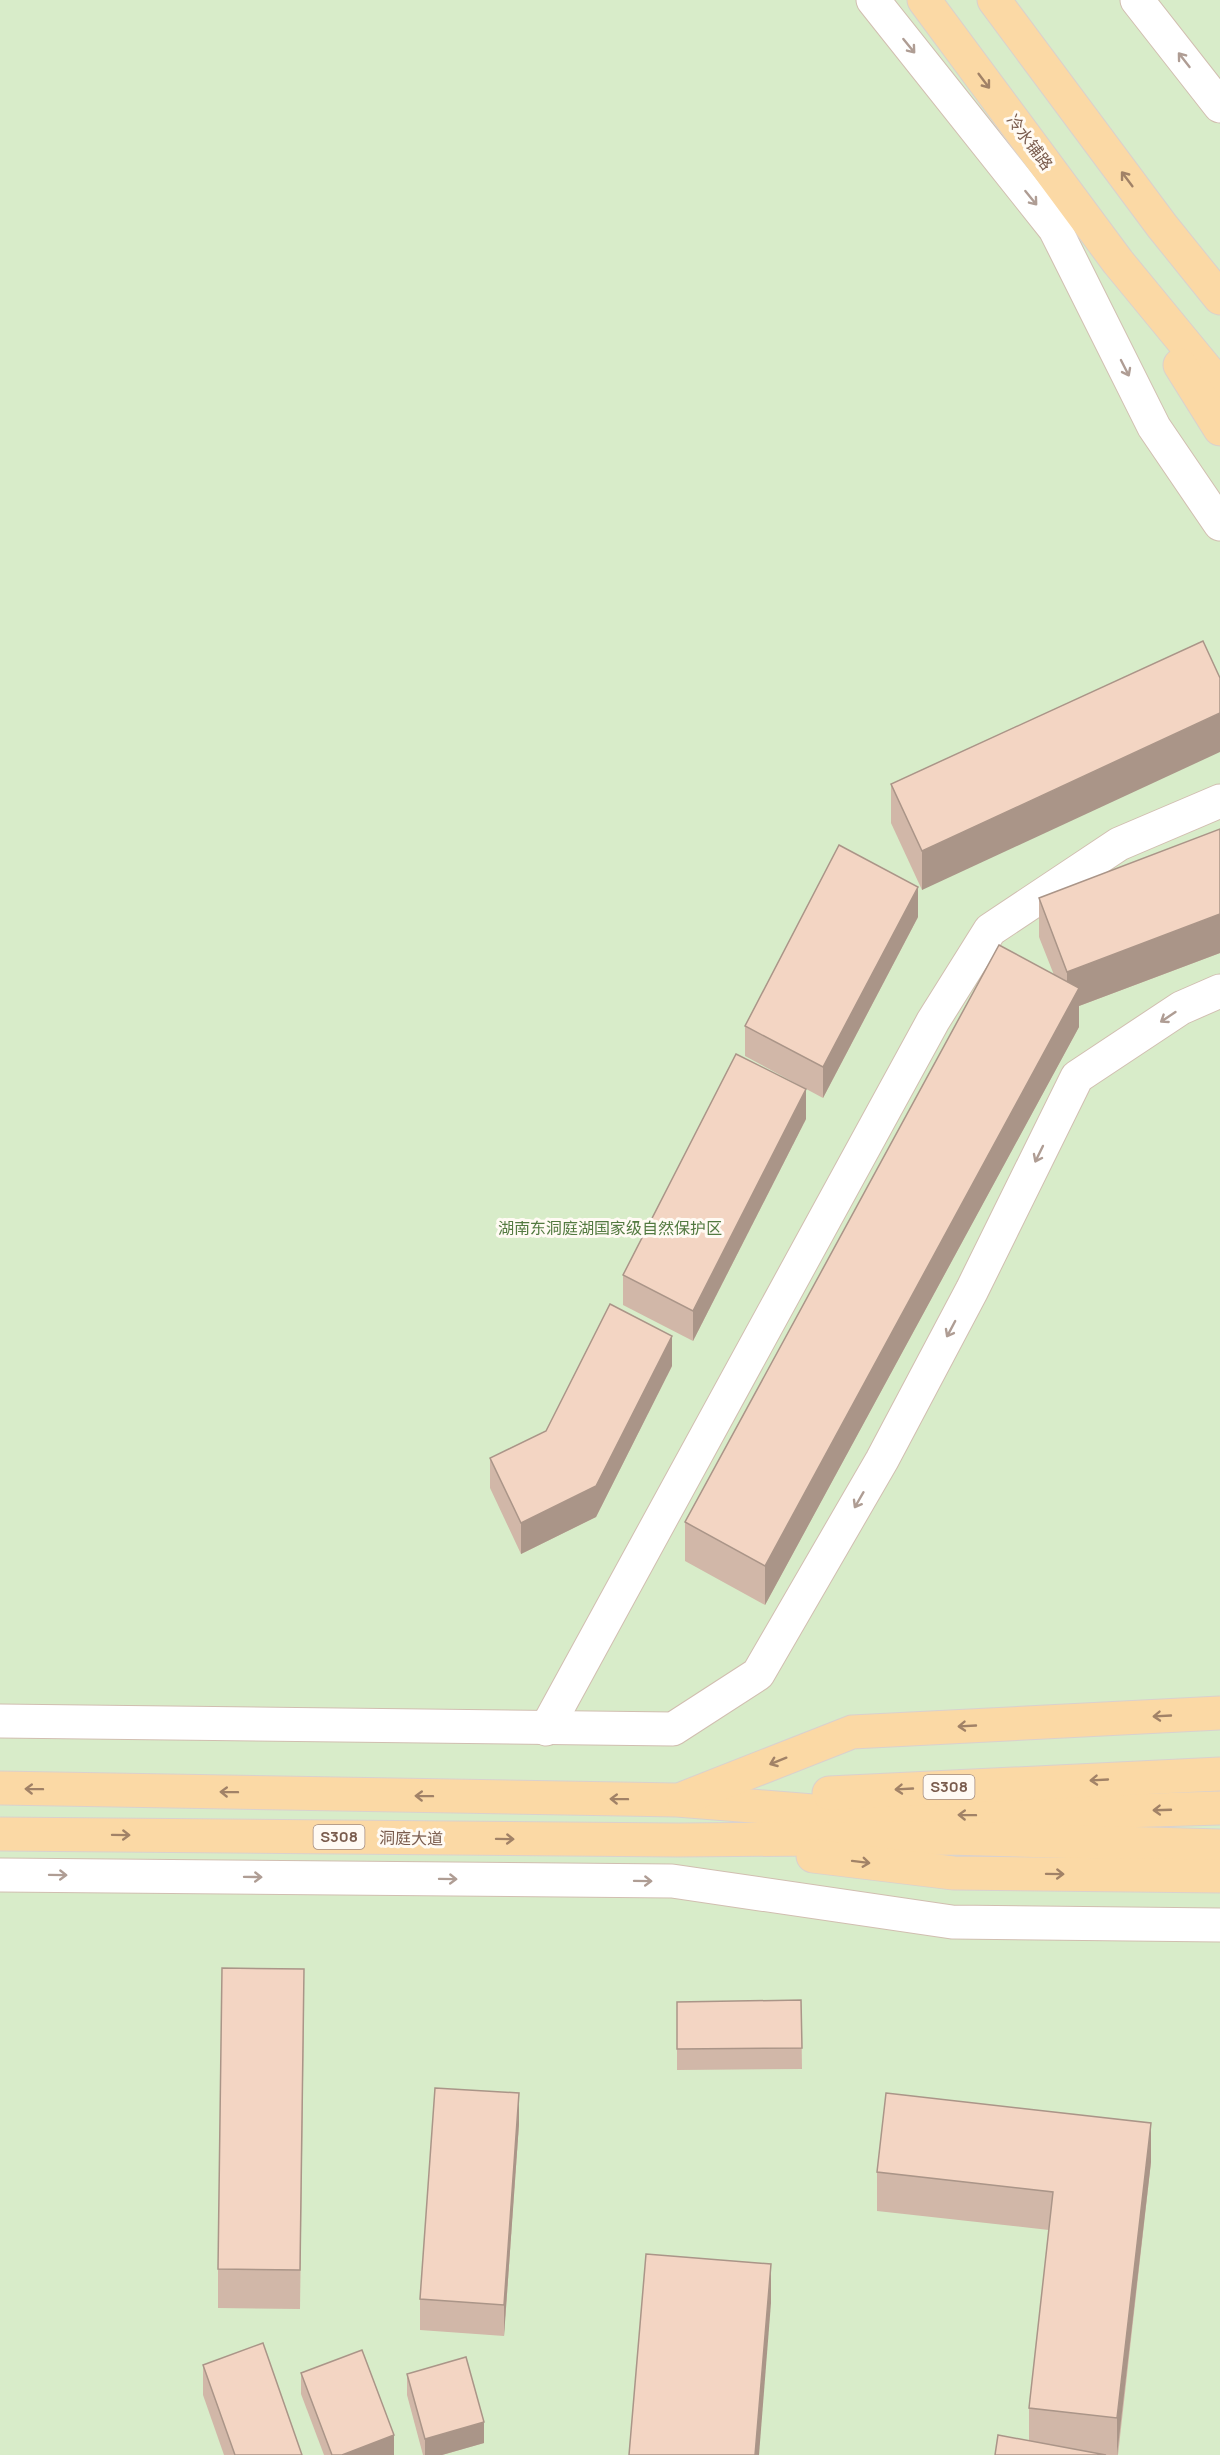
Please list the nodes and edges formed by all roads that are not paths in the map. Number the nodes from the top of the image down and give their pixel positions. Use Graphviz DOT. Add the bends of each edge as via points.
graph roads {
  1 [pos="873,0"];
  2 [pos="924,0"];
  3 [pos="994,0"];
  4 [pos="1137,0"];
  5 [pos="1220,106"];
  6 [pos="1162,226"];
  7 [pos="1101,239"];
  8 [pos="1220,282"];
  9 [pos="1137,283"];
  10 [pos="1220,298"];
  11 [pos="1220,386"];
  12 [pos="1220,408"];
  13 [pos="1220,429"];
  14 [pos="1220,524"];
  15 [pos="1220,801"];
  16 [pos="1220,991"];
  17 [pos="1220,1713"];
  18 [pos="0,1721"];
  19 [pos="546,1729"];
  20 [pos="1220,1774"];
  21 [pos="0,1788"];
  22 [pos="677,1800"];
  23 [pos="1220,1808"];
  24 [pos="0,1834"];
  25 [pos="678,1840"];
  26 [pos="1220,1846"];
  27 [pos="0,1875"];
  28 [pos="1220,1876"];
  29 [pos="1220,1924"];
  1 -- 14 [label="street, one-way" via="1055,230 1155,427"];
  2 -- 7 [label="main road, 冷水铺路, one-way"];
  6 -- 3 [label="main road, one-way"];
  5 -- 4 [label="street, one-way"];
  6 -- 8 [label="main road"];
  6 -- 10 [label="main road"];
  7 -- 9 [label="main road, 冷水铺路"];
  7 -- 13 [label="main road"];
  9 -- 11 [label="main road"];
  9 -- 12 [label="main road"];
  15 -- 19 [label="street" via="1119,844 990,930 910,1062"];
  16 -- 19 [label="street, one-way" via="1181,1008 1077,1077 972,1290 882,1460 758,1674 673,1729"];
  17 -- 22 [label="main road, one-way" via="852,1732"];
  18 -- 19 [label="street"];
  20 -- 22 [label="main road, S308, one-way"];
  22 -- 21 [label="main road, S308, one-way"];
  23 -- 22 [label="main road, one-way" via="992,1815 849,1814"];
  24 -- 25 [label="main road, 洞庭大道 / S308, one-way"];
  25 -- 26 [label="main road, S308" via="948,1838"];
  25 -- 28 [label="main road, one-way" via="953,1873"];
  27 -- 29 [label="street, one-way" via="672,1881 952,1922"];
}
